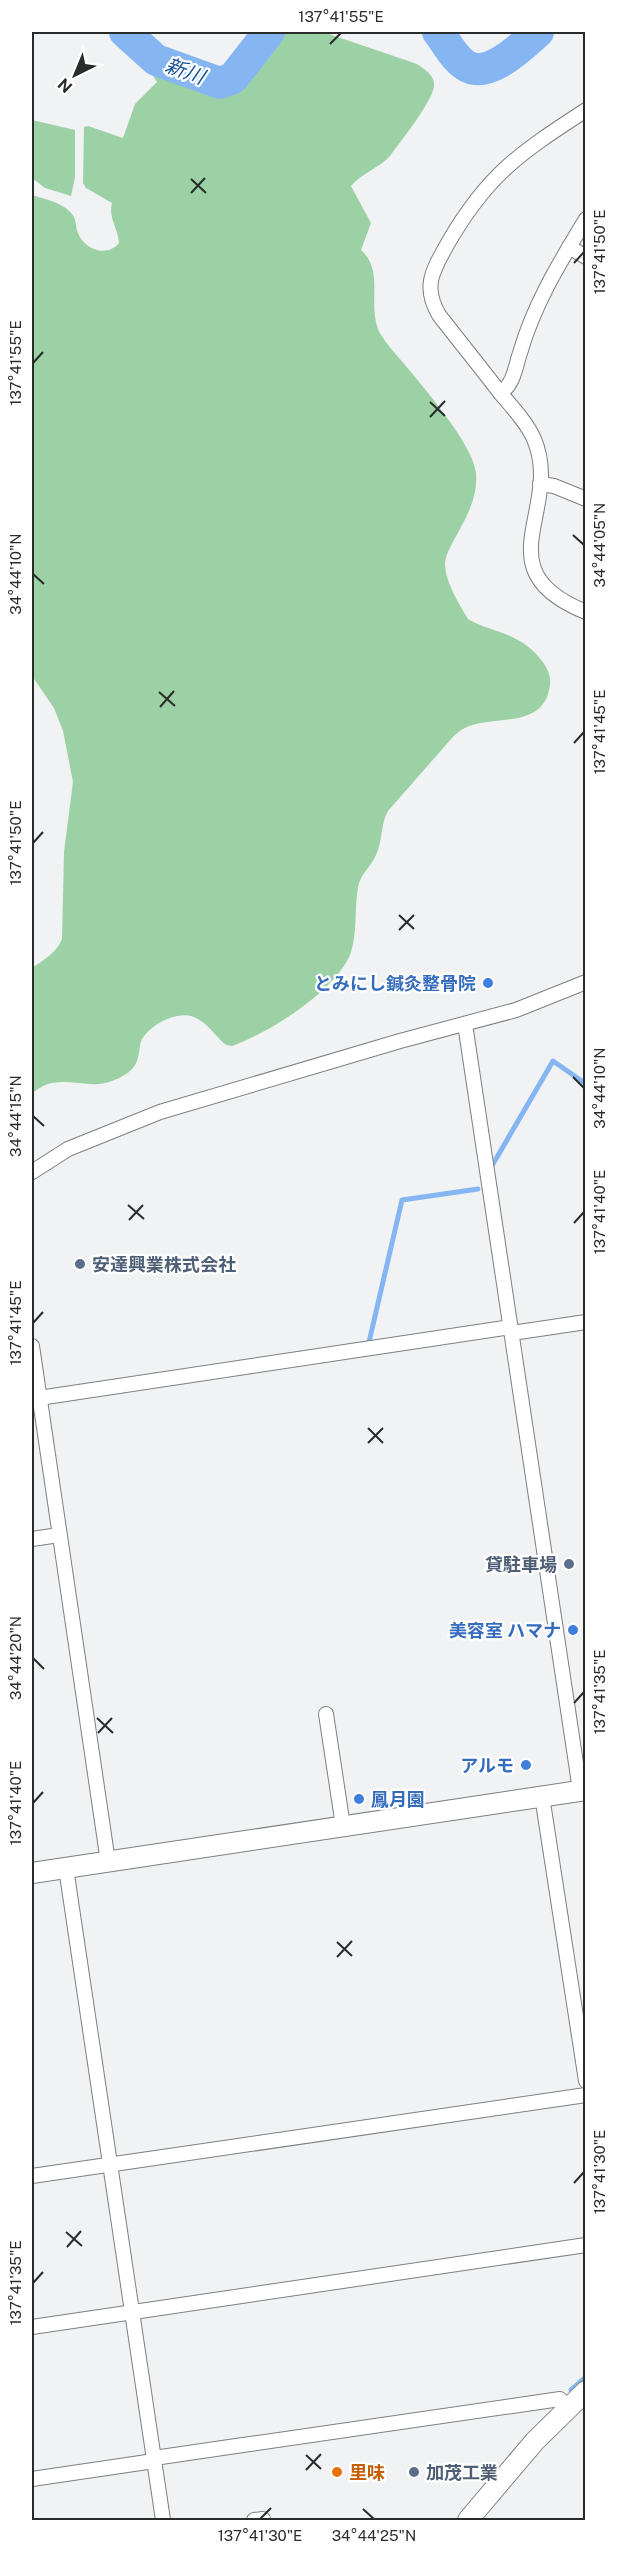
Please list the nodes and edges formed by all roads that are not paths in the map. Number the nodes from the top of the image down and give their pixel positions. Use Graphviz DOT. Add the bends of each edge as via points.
graph roads {
  1 [pos="585,110"];
  2 [pos="585,219"];
  3 [pos="569,247"];
  4 [pos="585,257"];
  5 [pos="501,393"];
  6 [pos="540,484"];
  7 [pos="585,499"];
  8 [pos="585,612"];
  9 [pos="585,982"];
  10 [pos="465,1024"];
  11 [pos="32,1172"];
  12 [pos="585,1322"];
  13 [pos="512,1330"];
  14 [pos="32,1346"];
  15 [pos="39,1398"];
  16 [pos="60,1535"];
  17 [pos="32,1539"];
  18 [pos="326,1714"];
  19 [pos="583,1790"];
  20 [pos="542,1796"];
  21 [pos="343,1826"];
  22 [pos="108,1862"];
  23 [pos="66,1868"];
  24 [pos="32,1873"];
  25 [pos="585,2081"];
  26 [pos="585,2095"];
  27 [pos="110,2165"];
  28 [pos="32,2176"];
  29 [pos="585,2245"];
  30 [pos="132,2311"];
  31 [pos="32,2327"];
  32 [pos="585,2391"];
  33 [pos="568,2408"];
  34 [pos="154,2460"];
  35 [pos="32,2479"];
  36 [pos="163,2520"];
  37 [pos="468,2520"];
  1 -- 5 [label="street" via="518,156 489,183 465,215 431,277 432,304"];
  2 -- 3 [label="street"];
  3 -- 4 [label="street"];
  3 -- 5 [label="street" via="532,318 510,386"];
  5 -- 6 [label="street" via="533,438 541,466"];
  6 -- 7 [label="street"];
  6 -- 8 [label="street" via="531,542 535,572 553,596"];
  9 -- 10 [label="street" via="530,1005"];
  10 -- 11 [label="street" via="160,1112 68,1149"];
  10 -- 13 [label="street"];
  12 -- 13 [label="street"];
  13 -- 15 [label="street"];
  13 -- 19 [label="street"];
  14 -- 15 [label="street"];
  15 -- 16 [label="street"];
  16 -- 17 [label="street"];
  16 -- 22 [label="street"];
  18 -- 21 [label="street"];
  19 -- 20 [label="street"];
  20 -- 21 [label="street"];
  20 -- 25 [label="street"];
  21 -- 22 [label="street"];
  22 -- 23 [label="street"];
  23 -- 24 [label="street"];
  23 -- 27 [label="street"];
  26 -- 27 [label="street"];
  27 -- 28 [label="street"];
  27 -- 30 [label="street"];
  29 -- 30 [label="street"];
  30 -- 31 [label="street"];
  30 -- 34 [label="street"];
  32 -- 33 [label="street"];
  33 -- 34 [label="street" via="560,2399"];
  33 -- 37 [label="street"];
  34 -- 35 [label="street"];
  34 -- 36 [label="street"];
}
